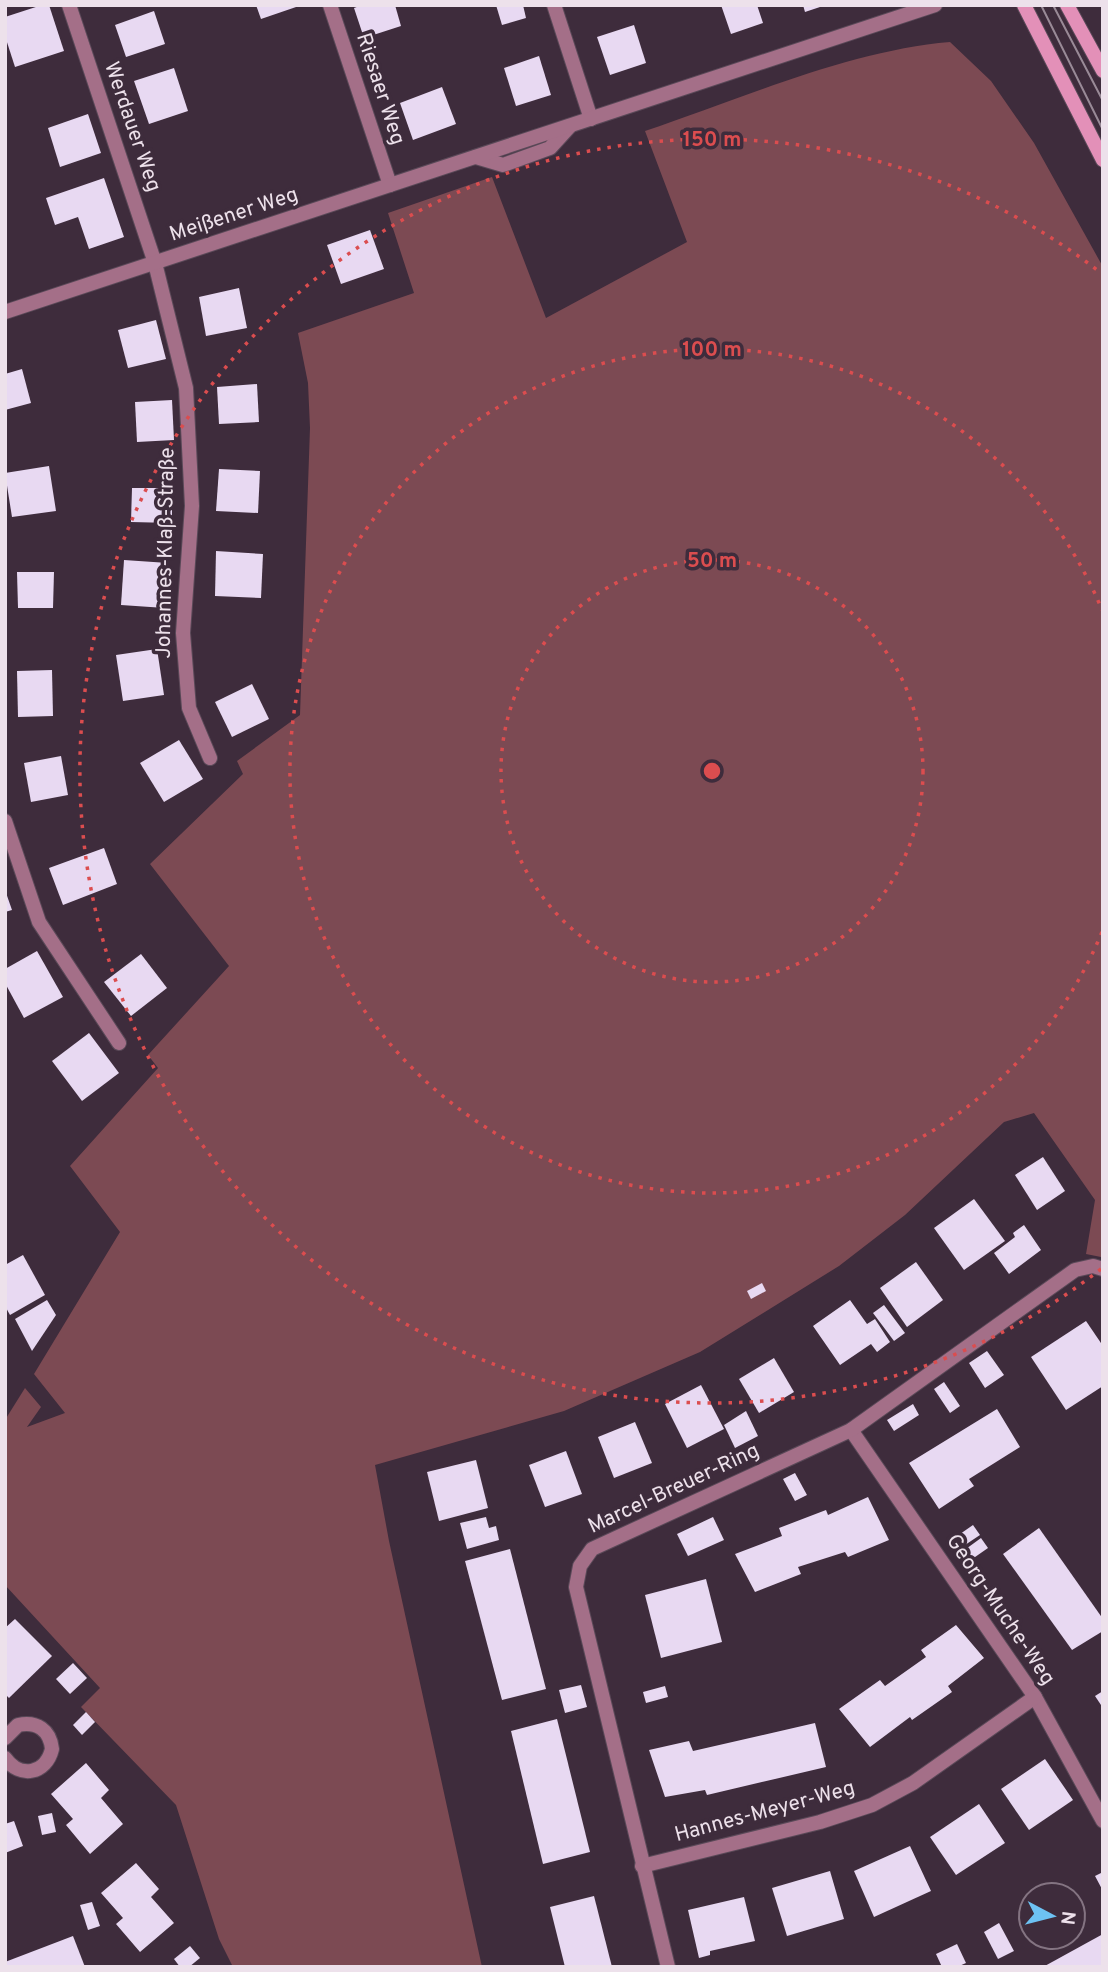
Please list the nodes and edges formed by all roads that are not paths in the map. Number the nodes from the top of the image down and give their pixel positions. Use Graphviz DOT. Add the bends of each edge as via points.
graph roads {
  1 [pos="69,5"];
  2 [pos="330,5"];
  3 [pos="554,5"];
  4 [pos="934,5"];
  5 [pos="1024,5"];
  6 [pos="1068,5"];
  7 [pos="1103,71"];
  8 [pos="591,119"];
  9 [pos="1103,160"];
  10 [pos="390,185"];
  11 [pos="155,263"];
  12 [pos="5,313"];
  13 [pos="210,758"];
  14 [pos="5,821"];
  15 [pos="119,1044"];
  16 [pos="1103,1269"];
  17 [pos="851,1430"];
  18 [pos="1035,1697"];
  19 [pos="5,1738"];
  20 [pos="5,1758"];
  21 [pos="1103,1821"];
  22 [pos="642,1866"];
  23 [pos="668,1967"];
  1 -- 11 [label="street, Werdauer Weg"];
  2 -- 10 [label="street, Riesaer Weg"];
  3 -- 8 [label="street"];
  4 -- 8 [label="street, Meißener Weg"];
  5 -- 9 [label="main road"];
  6 -- 7 [label="main road"];
  8 -- 10 [label="street, Meißener Weg" via="570,126 550,148 503,165 476,157"];
  10 -- 11 [label="street, Meißener Weg"];
  11 -- 12 [label="street, Meißener Weg"];
  11 -- 13 [label="street, Johannes-Klaß-Straße" via="186,388 192,506 183,633 189,708"];
  14 -- 15 [label="street" via="38,922"];
  16 -- 17 [label="street, Marcel-Breuer-Ring" via="1075,1270"];
  17 -- 18 [label="street, Georg-Muche-Weg"];
  17 -- 22 [label="street, Marcel-Breuer-Ring" via="592,1549 580,1566 576,1587"];
  18 -- 21 [label="street, Georg-Muche-Weg"];
  18 -- 22 [label="street, Hannes-Meyer-Weg" via="912,1783 872,1805"];
  19 -- 20 [label="street" via="18,1725 34,1724 47,1734 52,1749 45,1764 31,1772 15,1769"];
  22 -- 23 [label="street, Marcel-Breuer-Ring"];
}
